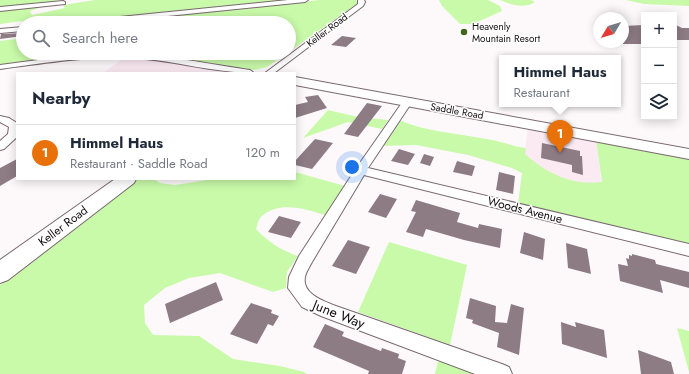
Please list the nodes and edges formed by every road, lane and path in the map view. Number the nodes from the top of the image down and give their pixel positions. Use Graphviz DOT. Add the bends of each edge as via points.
graph roads {
  1 [pos="305,0"];
  2 [pos="361,0"];
  3 [pos="63,3"];
  4 [pos="0,9"];
  5 [pos="148,16"];
  6 [pos="16,30"];
  7 [pos="0,31"];
  8 [pos="296,53"];
  9 [pos="53,60"];
  10 [pos="173,60"];
  11 [pos="287,60"];
  12 [pos="0,66"];
  13 [pos="244,72"];
  14 [pos="270,72"];
  15 [pos="296,81"];
  16 [pos="407,102"];
  17 [pos="0,119"];
  18 [pos="0,147"];
  19 [pos="689,154"];
  20 [pos="361,170"];
  21 [pos="126,180"];
  22 [pos="689,250"];
  23 [pos="0,273"];
  24 [pos="502,374"];
  1 -- 5 [label="street"];
  2 -- 8 [label="street, Keller Road" via="361,5"];
  3 -- 4 [label="street"];
  6 -- 7 [label="street"];
  9 -- 12 [label="street"];
  10 -- 13 [label="street"];
  11 -- 14 [label="street, Keller Road"];
  15 -- 16 [label="street, Saddle Road"];
  16 -- 19 [label="street, Saddle Road"];
  16 -- 20 [label="street, June Way"];
  17 -- 18 [label="street" via="14,126 13,135"];
  20 -- 22 [label="street, Woods Avenue"];
  20 -- 24 [label="street, June Way" via="305,260 297,276 297,288 308,302 327,311"];
  21 -- 23 [label="street, Keller Road"];
}
